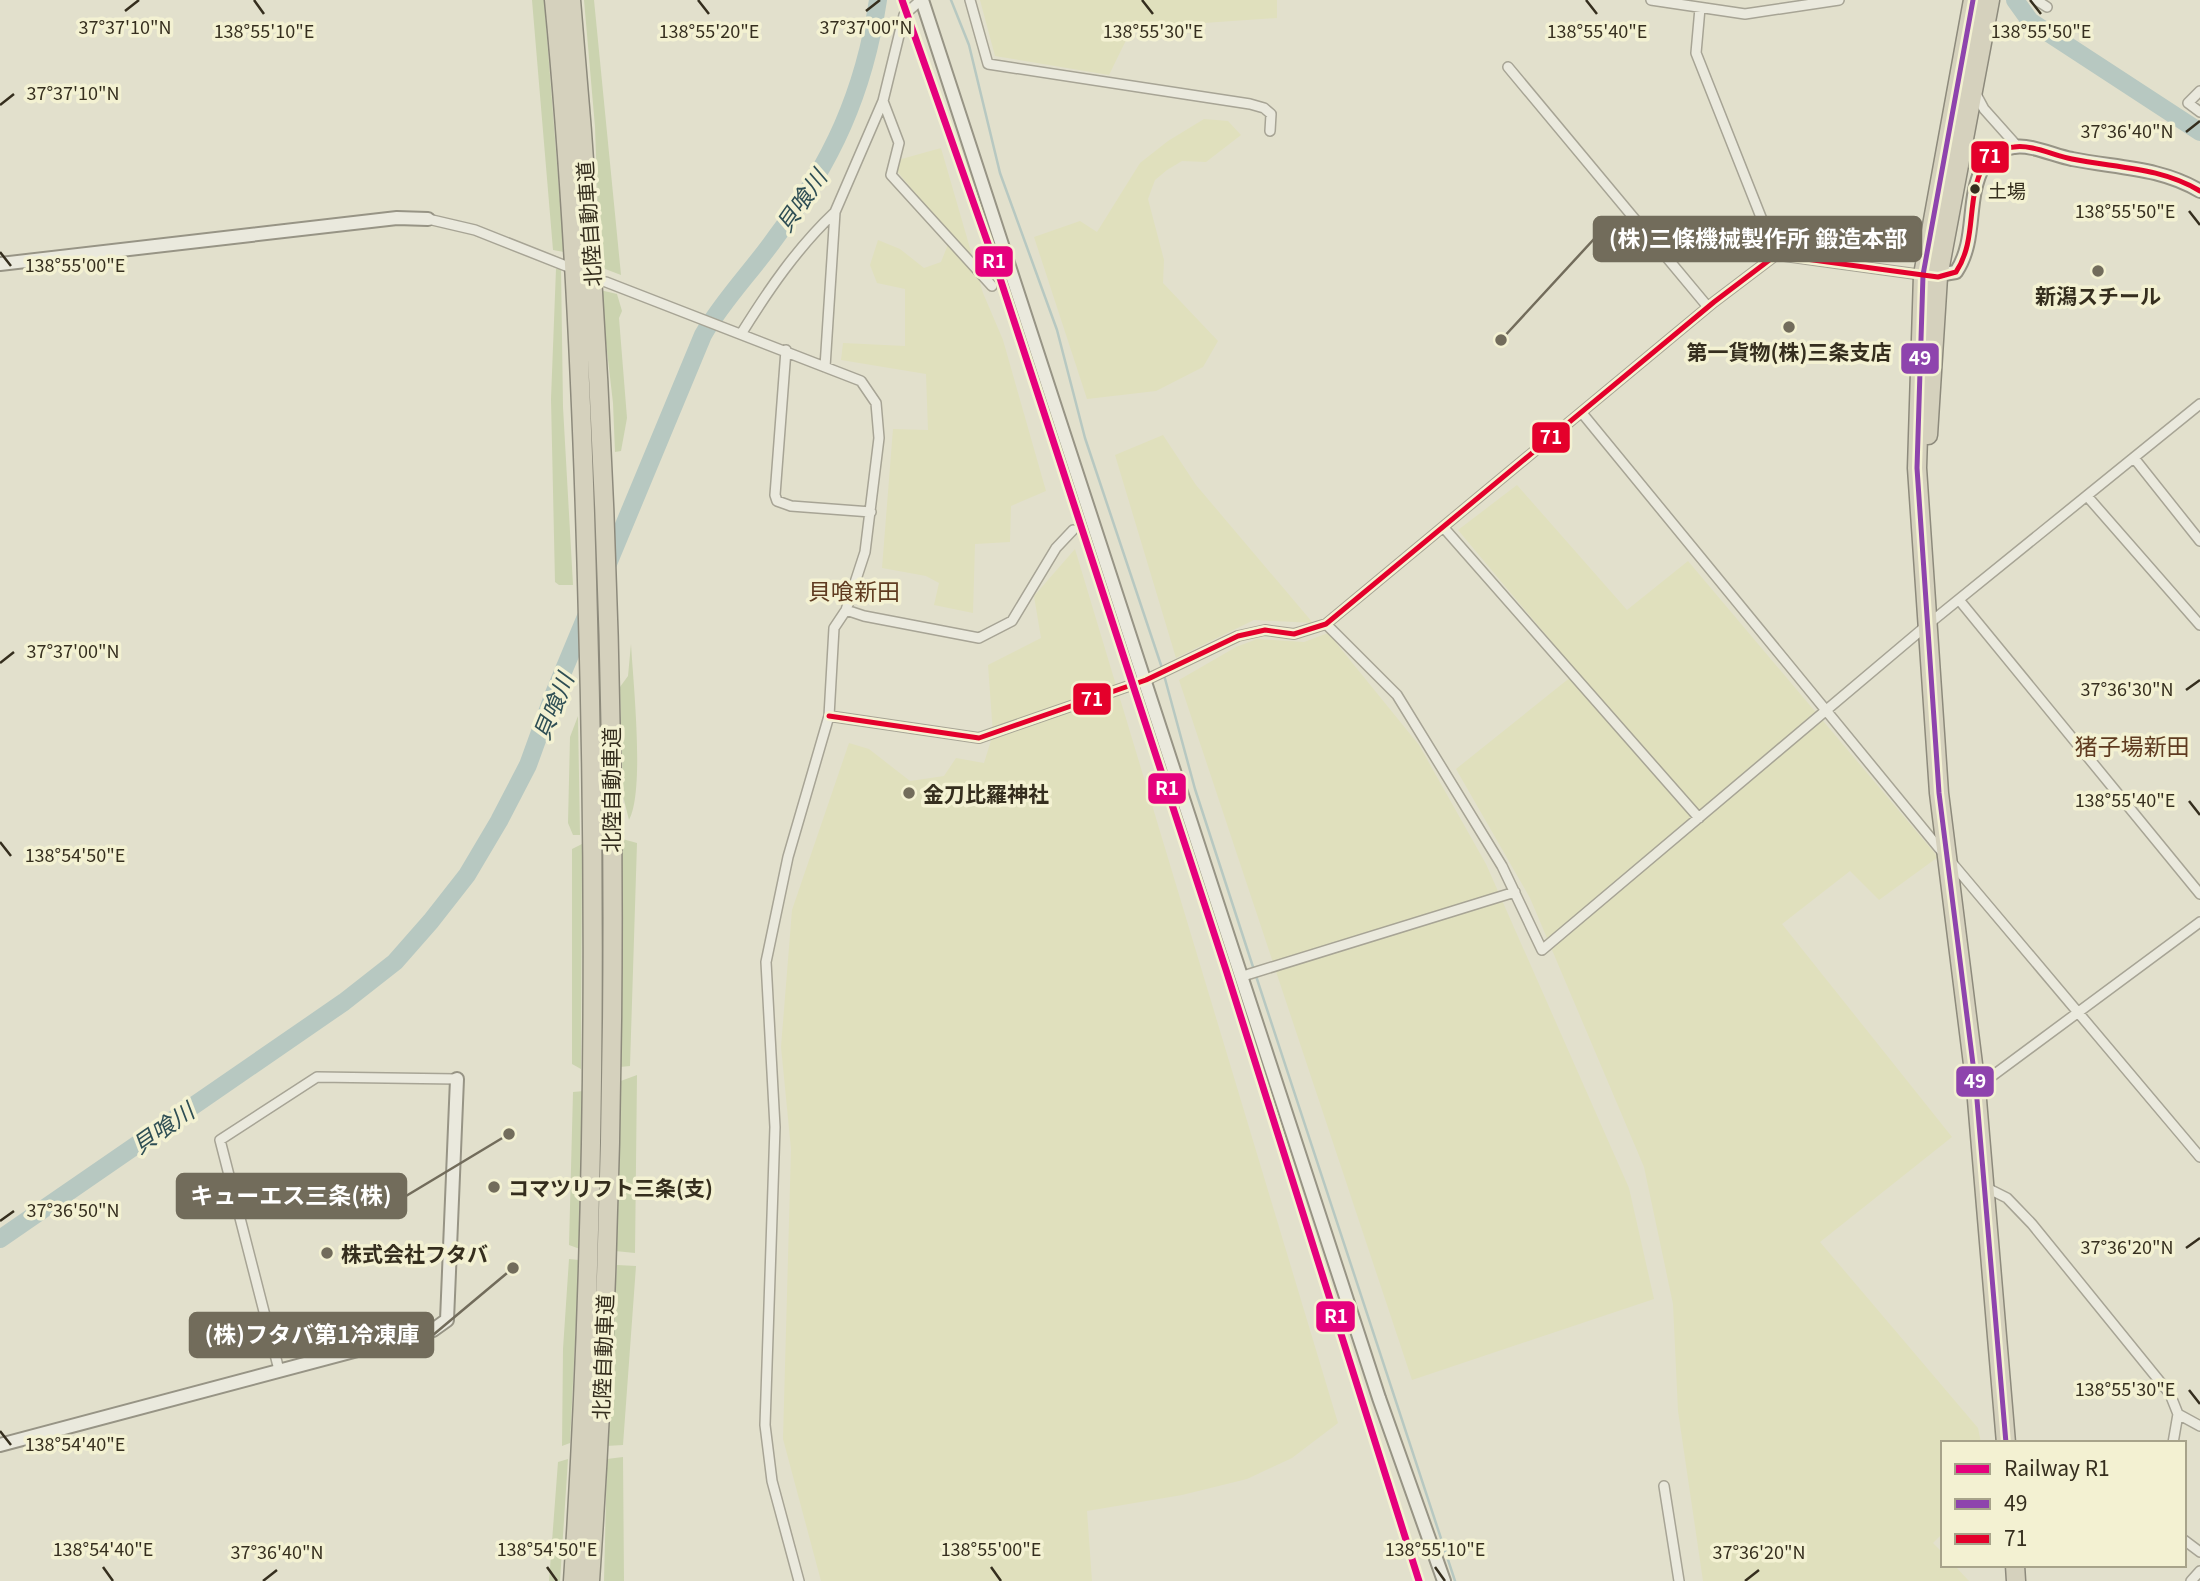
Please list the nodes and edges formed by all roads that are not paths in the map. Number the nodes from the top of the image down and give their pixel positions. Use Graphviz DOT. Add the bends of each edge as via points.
graph roads {
  1 [pos="554,0"];
  2 [pos="571,0"];
  3 [pos="921,0"];
  4 [pos="970,0"];
  5 [pos="1651,0"];
  6 [pos="1839,0"];
  7 [pos="1973,0"];
  8 [pos="1990,0"];
  9 [pos="2036,0"];
  10 [pos="2046,7"];
  11 [pos="1700,8"];
  12 [pos="1508,67"];
  13 [pos="1971,86"];
  14 [pos="2200,91"];
  15 [pos="883,101"];
  16 [pos="2200,112"];
  17 [pos="1270,131"];
  18 [pos="2017,146"];
  19 [pos="2200,191"];
  20 [pos="835,212"];
  21 [pos="428,219"];
  22 [pos="1776,255"];
  23 [pos="0,264"];
  24 [pos="566,266"];
  25 [pos="1930,276"];
  26 [pos="606,282"];
  27 [pos="992,286"];
  28 [pos="1708,307"];
  29 [pos="739,333"];
  30 [pos="786,350"];
  31 [pos="825,367"];
  32 [pos="2200,404"];
  33 [pos="1582,413"];
  34 [pos="2134,458"];
  35 [pos="2087,496"];
  36 [pos="872,512"];
  37 [pos="1444,528"];
  38 [pos="1073,530"];
  39 [pos="2200,541"];
  40 [pos="1960,601"];
  41 [pos="846,610"];
  42 [pos="1326,624"];
  43 [pos="2200,625"];
  44 [pos="1926,626"];
  45 [pos="1146,680"];
  46 [pos="1826,712"];
  47 [pos="829,716"];
  48 [pos="1699,818"];
  49 [pos="1946,857"];
  50 [pos="1516,892"];
  51 [pos="2200,894"];
  52 [pos="2200,922"];
  53 [pos="1246,974"];
  54 [pos="2078,1011"];
  55 [pos="457,1079"];
  56 [pos="1976,1088"];
  57 [pos="2200,1157"];
  58 [pos="1984,1187"];
  59 [pos="279,1370"];
  60 [pos="2178,1414"];
  61 [pos="2200,1426"];
  62 [pos="2006,1441"];
  63 [pos="2173,1441"];
  64 [pos="0,1445"];
  65 [pos="1664,1486"];
  66 [pos="2200,1571"];
  67 [pos="573,1581"];
  68 [pos="590,1581"];
  69 [pos="799,1581"];
  70 [pos="1444,1581"];
  71 [pos="1679,1581"];
  72 [pos="2191,1581"];
  1 -- 67 [label="highway, 北陸自動車道" via="585,503 591,728 589,1245"];
  2 -- 68 [label="highway, 北陸自動車道" via="592,277 609,687 608,1160"];
  3 -- 15 [label="street" via="904,15"];
  3 -- 45 [label="street"];
  4 -- 17 [label="street" via="988,64 1250,104 1271,114"];
  5 -- 11 [label="street"];
  6 -- 11 [label="street" via="1745,14"];
  7 -- 25 [label="highway"];
  8 -- 13 [label="highway"];
  9 -- 10 [label="street"];
  11 -- 22 [label="street" via="1696,53"];
  12 -- 28 [label="street"];
  13 -- 18 [label="street" via="1984,109"];
  13 -- 25 [label="highway"];
  14 -- 16 [label="street" via="2188,103"];
  15 -- 20 [label="street"];
  15 -- 27 [label="street" via="899,144 891,175"];
  18 -- 19 [label="street" via="2153,172"];
  18 -- 25 [label="street" via="1998,151 1985,162 1977,180 1967,257 1956,272"];
  20 -- 29 [label="street" via="775,279"];
  20 -- 31 [label="street"];
  21 -- 23 [label="street" via="397,218"];
  21 -- 24 [label="street" via="475,230"];
  22 -- 25 [label="street"];
  22 -- 28 [label="street"];
  25 -- 44 [label="highway" via="1917,408"];
  26 -- 29 [label="street"];
  28 -- 33 [label="street"];
  29 -- 30 [label="street"];
  30 -- 31 [label="street"];
  30 -- 36 [label="street" via="778,501"];
  31 -- 36 [label="street" via="861,382 876,403 879,438"];
  32 -- 34 [label="street"];
  33 -- 37 [label="street"];
  33 -- 46 [label="street"];
  34 -- 35 [label="street"];
  34 -- 39 [label="street"];
  35 -- 40 [label="street"];
  35 -- 43 [label="street"];
  36 -- 41 [label="street"];
  37 -- 42 [label="street"];
  37 -- 48 [label="street"];
  38 -- 41 [label="street" via="1056,548 1012,621 979,638"];
  40 -- 44 [label="street"];
  40 -- 51 [label="street"];
  41 -- 47 [label="street" via="834,628"];
  42 -- 45 [label="street" via="1294,634 1265,630 1238,636"];
  42 -- 50 [label="street" via="1397,695"];
  44 -- 46 [label="street"];
  44 -- 49 [label="highway"];
  45 -- 47 [label="street" via="979,738"];
  45 -- 53 [label="street"];
  46 -- 48 [label="street"];
  46 -- 49 [label="street"];
  47 -- 69 [label="street" via="788,857 766,962 775,1127 765,1425 772,1480"];
  48 -- 50 [label="street" via="1542,950"];
  49 -- 54 [label="street"];
  49 -- 56 [label="highway"];
  50 -- 53 [label="street"];
  52 -- 54 [label="street"];
  53 -- 70 [label="street" via="1379,1398"];
  54 -- 56 [label="street"];
  54 -- 57 [label="street"];
  55 -- 59 [label="street" via="447,1320 433,1330"];
  55 -- 59 [label="street" via="317,1077 220,1140"];
  56 -- 58 [label="highway"];
  58 -- 60 [label="street" via="2007,1198 2032,1224 2155,1374"];
  58 -- 62 [label="highway"];
  59 -- 64 [label="street"];
  60 -- 61 [label="street"];
  60 -- 63 [label="street"];
  65 -- 71 [label="street"];
  66 -- 72 [label="street"];
}
